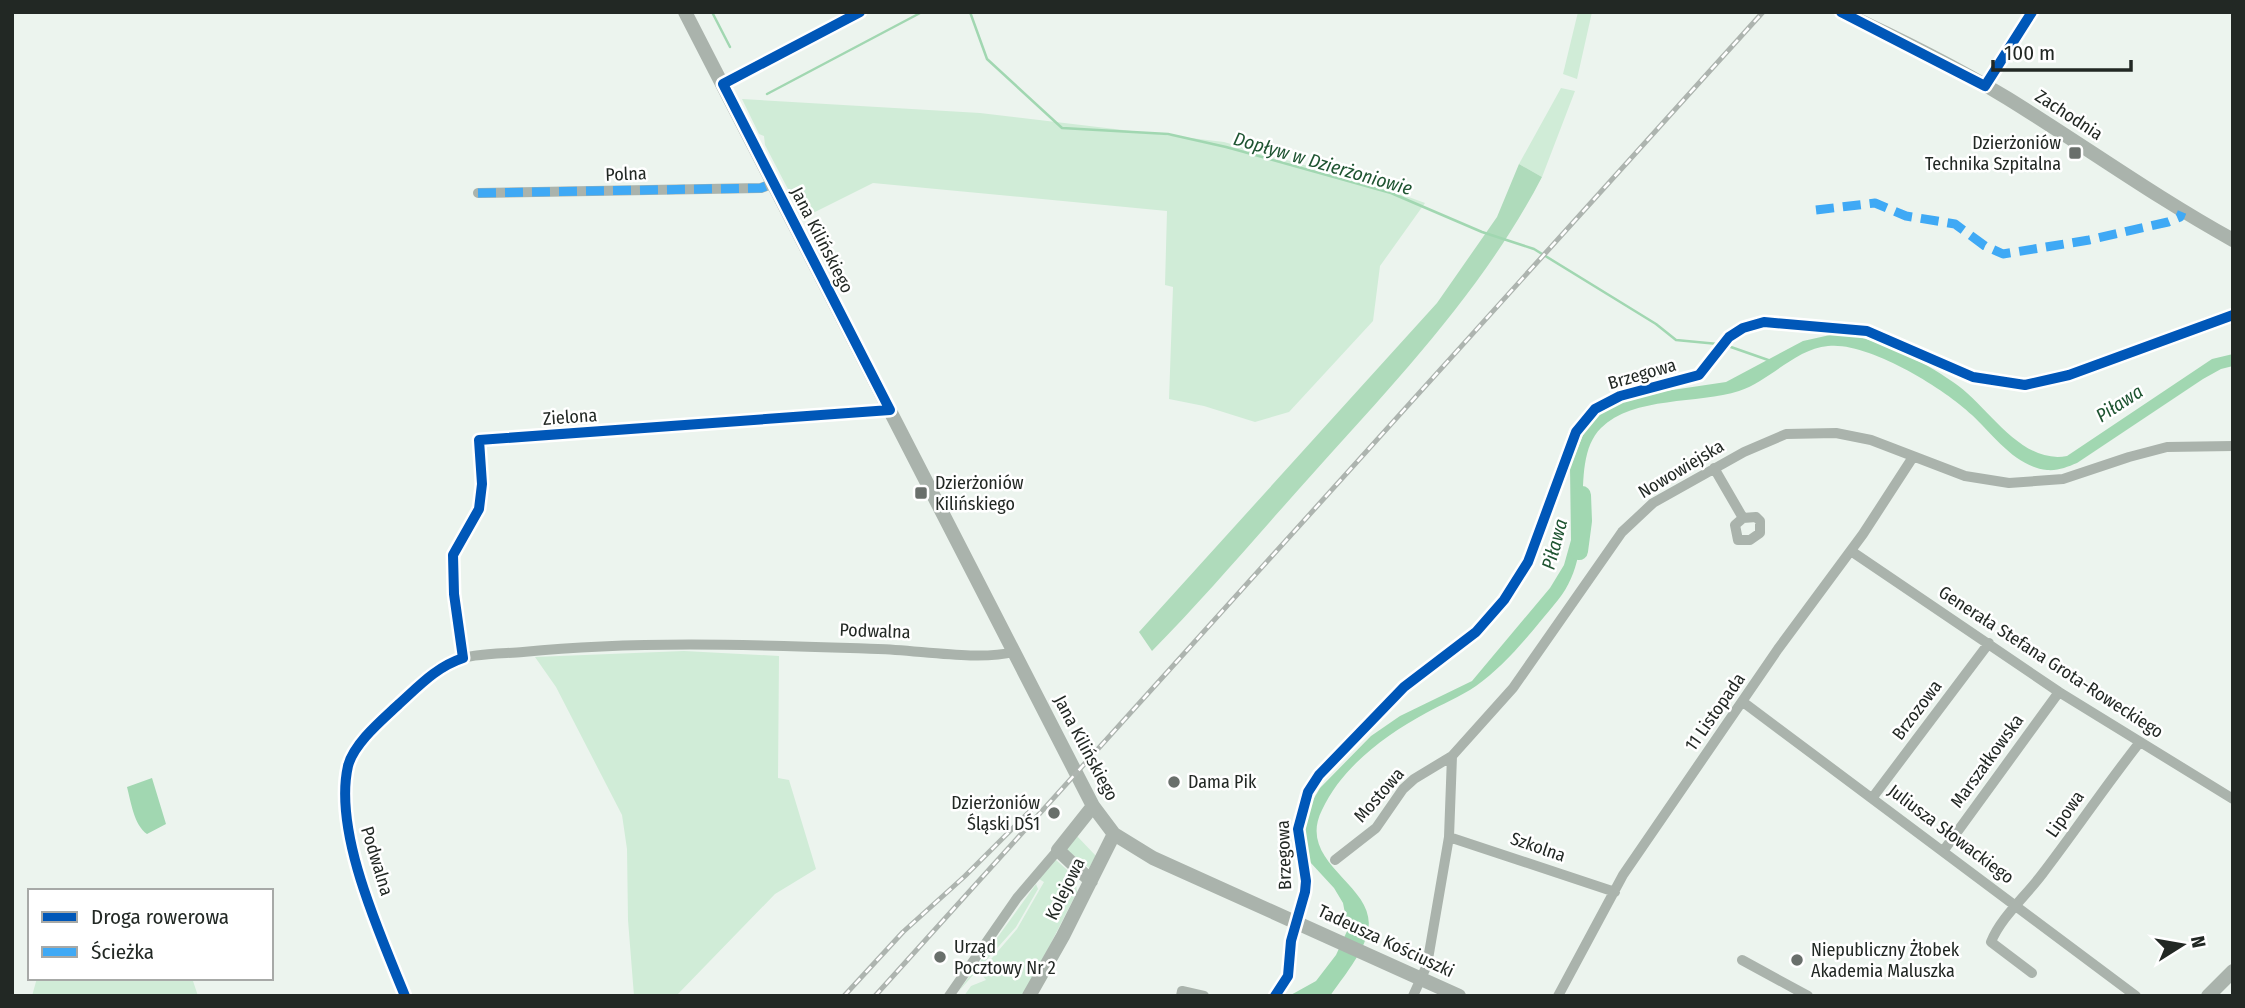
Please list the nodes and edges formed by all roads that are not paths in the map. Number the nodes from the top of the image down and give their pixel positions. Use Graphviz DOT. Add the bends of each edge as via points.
graph roads {
  1 [pos="685,12"];
  2 [pos="860,12"];
  3 [pos="1841,12"];
  4 [pos="2032,12"];
  5 [pos="723,85"];
  6 [pos="1985,86"];
  7 [pos="774,183"];
  8 [pos="478,193"];
  9 [pos="2233,240"];
  10 [pos="2233,315"];
  11 [pos="890,410"];
  12 [pos="2233,446"];
  13 [pos="1913,457"];
  14 [pos="1714,468"];
  15 [pos="1743,518"];
  16 [pos="1851,551"];
  17 [pos="1989,643"];
  18 [pos="1014,652"];
  19 [pos="463,658"];
  20 [pos="2059,692"];
  21 [pos="1743,702"];
  22 [pos="2140,742"];
  23 [pos="1452,756"];
  24 [pos="1873,797"];
  25 [pos="2233,799"];
  26 [pos="1093,806"];
  27 [pos="1114,834"];
  28 [pos="1449,837"];
  29 [pos="1058,850"];
  30 [pos="1944,850"];
  31 [pos="1335,860"];
  32 [pos="1091,881"];
  33 [pos="1615,892"];
  34 [pos="2018,905"];
  35 [pos="1296,920"];
  36 [pos="1742,960"];
  37 [pos="2233,971"];
  38 [pos="2032,973"];
  39 [pos="1422,979"];
  40 [pos="405,996"];
  41 [pos="949,996"];
  42 [pos="1029,996"];
  43 [pos="1181,996"];
  44 [pos="1205,996"];
  45 [pos="1275,996"];
  46 [pos="1413,996"];
  47 [pos="1459,996"];
  48 [pos="1558,996"];
  49 [pos="1808,996"];
  50 [pos="2136,996"];
  51 [pos="2207,996"];
  1 -- 5 [label="street, Jana Kilińskiego"];
  2 -- 5 [label="street"];
  3 -- 6 [label="street, Zachodnia"];
  4 -- 6 [label="street"];
  5 -- 7 [label="street, Jana Kilińskiego"];
  6 -- 9 [label="street, Zachodnia"];
  7 -- 8 [label="street, Polna" via="761,188"];
  7 -- 11 [label="street, Jana Kilińskiego"];
  10 -- 35 [label="street, Brzegowa" via="2069,375 2025,385 1973,377 1877,334 1763,322 1743,328 1721,346 1699,375 1602,404 1587,416 1573,441 1528,562 1504,600 1476,632 1404,687 1308,792 1300,814 1299,841 1307,881"];
  11 -- 18 [label="street, Jana Kilińskiego"];
  11 -- 19 [label="street, Zielona" via="478,440 479,509 453,555"];
  12 -- 13 [label="street, Nowowiejska" via="2167,447 2063,479 2009,484 1965,476"];
  13 -- 14 [label="street, Nowowiejska" via="1871,440 1809,432 1776,437"];
  13 -- 16 [label="street, 11 Listopada"];
  14 -- 15 [label="street"];
  14 -- 23 [label="street, Nowowiejska" via="1653,503 1622,532 1513,688"];
  16 -- 17 [label="street, Generała Stefana Grota-Roweckiego"];
  16 -- 21 [label="street, 11 Listopada"];
  17 -- 20 [label="street, Generała Stefana Grota-Roweckiego"];
  17 -- 24 [label="street, Brzozowa"];
  18 -- 19 [label="street, Podwalna" via="996,657 897,649 661,644"];
  18 -- 26 [label="street, Jana Kilińskiego"];
  19 -- 40 [label="street, Podwalna" via="437,670 390,713 349,764 345,811 350,842"];
  20 -- 22 [label="street, Generała Stefana Grota-Roweckiego"];
  20 -- 30 [label="street, Marszałkowska"];
  21 -- 24 [label="street, Juliusza Słowackiego"];
  21 -- 33 [label="street, 11 Listopada"];
  22 -- 25 [label="street, Generała Stefana Grota-Roweckiego"];
  22 -- 34 [label="street, Lipowa"];
  23 -- 28 [label="street"];
  23 -- 31 [label="street, Mostowa" via="1414,779 1376,828"];
  24 -- 30 [label="street, Juliusza Słowackiego"];
  26 -- 27 [label="street, Jana Kilińskiego"];
  26 -- 29 [label="street"];
  27 -- 32 [label="street, Kolejowa"];
  27 -- 35 [label="street, Jana Kilińskiego" via="1153,858"];
  28 -- 33 [label="street, Szkolna"];
  28 -- 39 [label="street"];
  29 -- 32 [label="street"];
  29 -- 41 [label="street" via="1017,898"];
  30 -- 34 [label="street, Juliusza Słowackiego"];
  32 -- 42 [label="street, Kolejowa"];
  33 -- 48 [label="street, 11 Listopada"];
  34 -- 38 [label="street, Lipowa" via="1997,927 1991,942"];
  34 -- 50 [label="street, Juliusza Słowackiego"];
  35 -- 39 [label="street, Tadeusza Kościuszki"];
  35 -- 45 [label="street, Brzegowa" via="1288,976"];
  36 -- 49 [label="street"];
  37 -- 51 [label="street"];
  39 -- 46 [label="street"];
  39 -- 47 [label="street, Tadeusza Kościuszki"];
  43 -- 44 [label="street" via="1182,991"];
}
